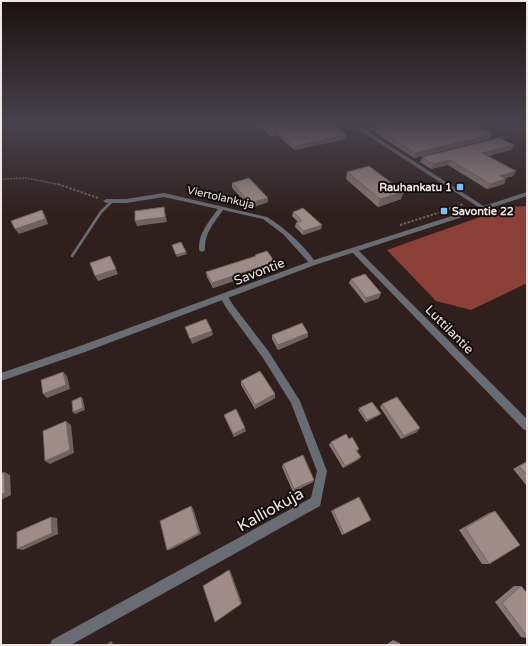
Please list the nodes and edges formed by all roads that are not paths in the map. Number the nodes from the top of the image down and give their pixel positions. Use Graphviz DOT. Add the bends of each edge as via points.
graph roads {
  1 [pos="400,154"];
  2 [pos="418,159"];
  3 [pos="411,161"];
  4 [pos="527,194"];
  5 [pos="109,201"];
  6 [pos="222,208"];
  7 [pos="485,208"];
  8 [pos="202,250"];
  9 [pos="354,250"];
  10 [pos="72,256"];
  11 [pos="313,263"];
  12 [pos="224,297"];
  13 [pos="1,377"];
  14 [pos="527,426"];
  15 [pos="57,645"];
  1 -- 3 [label="street"];
  2 -- 3 [label="street"];
  3 -- 7 [label="street"];
  4 -- 7 [label="street, Savontie"];
  5 -- 6 [label="street, Viertolankuja" via="164,195"];
  5 -- 10 [label="lane"];
  6 -- 8 [label="street" via="204,233 200,242"];
  6 -- 11 [label="street, Viertolankuja" via="265,218 274,223"];
  7 -- 9 [label="street, Savontie"];
  9 -- 11 [label="street, Savontie"];
  9 -- 14 [label="street, Luttilantie"];
  11 -- 12 [label="street, Savontie"];
  12 -- 13 [label="street, Savontie"];
  12 -- 15 [label="street, Kalliokuja" via="295,401 322,471 316,502"];
}
